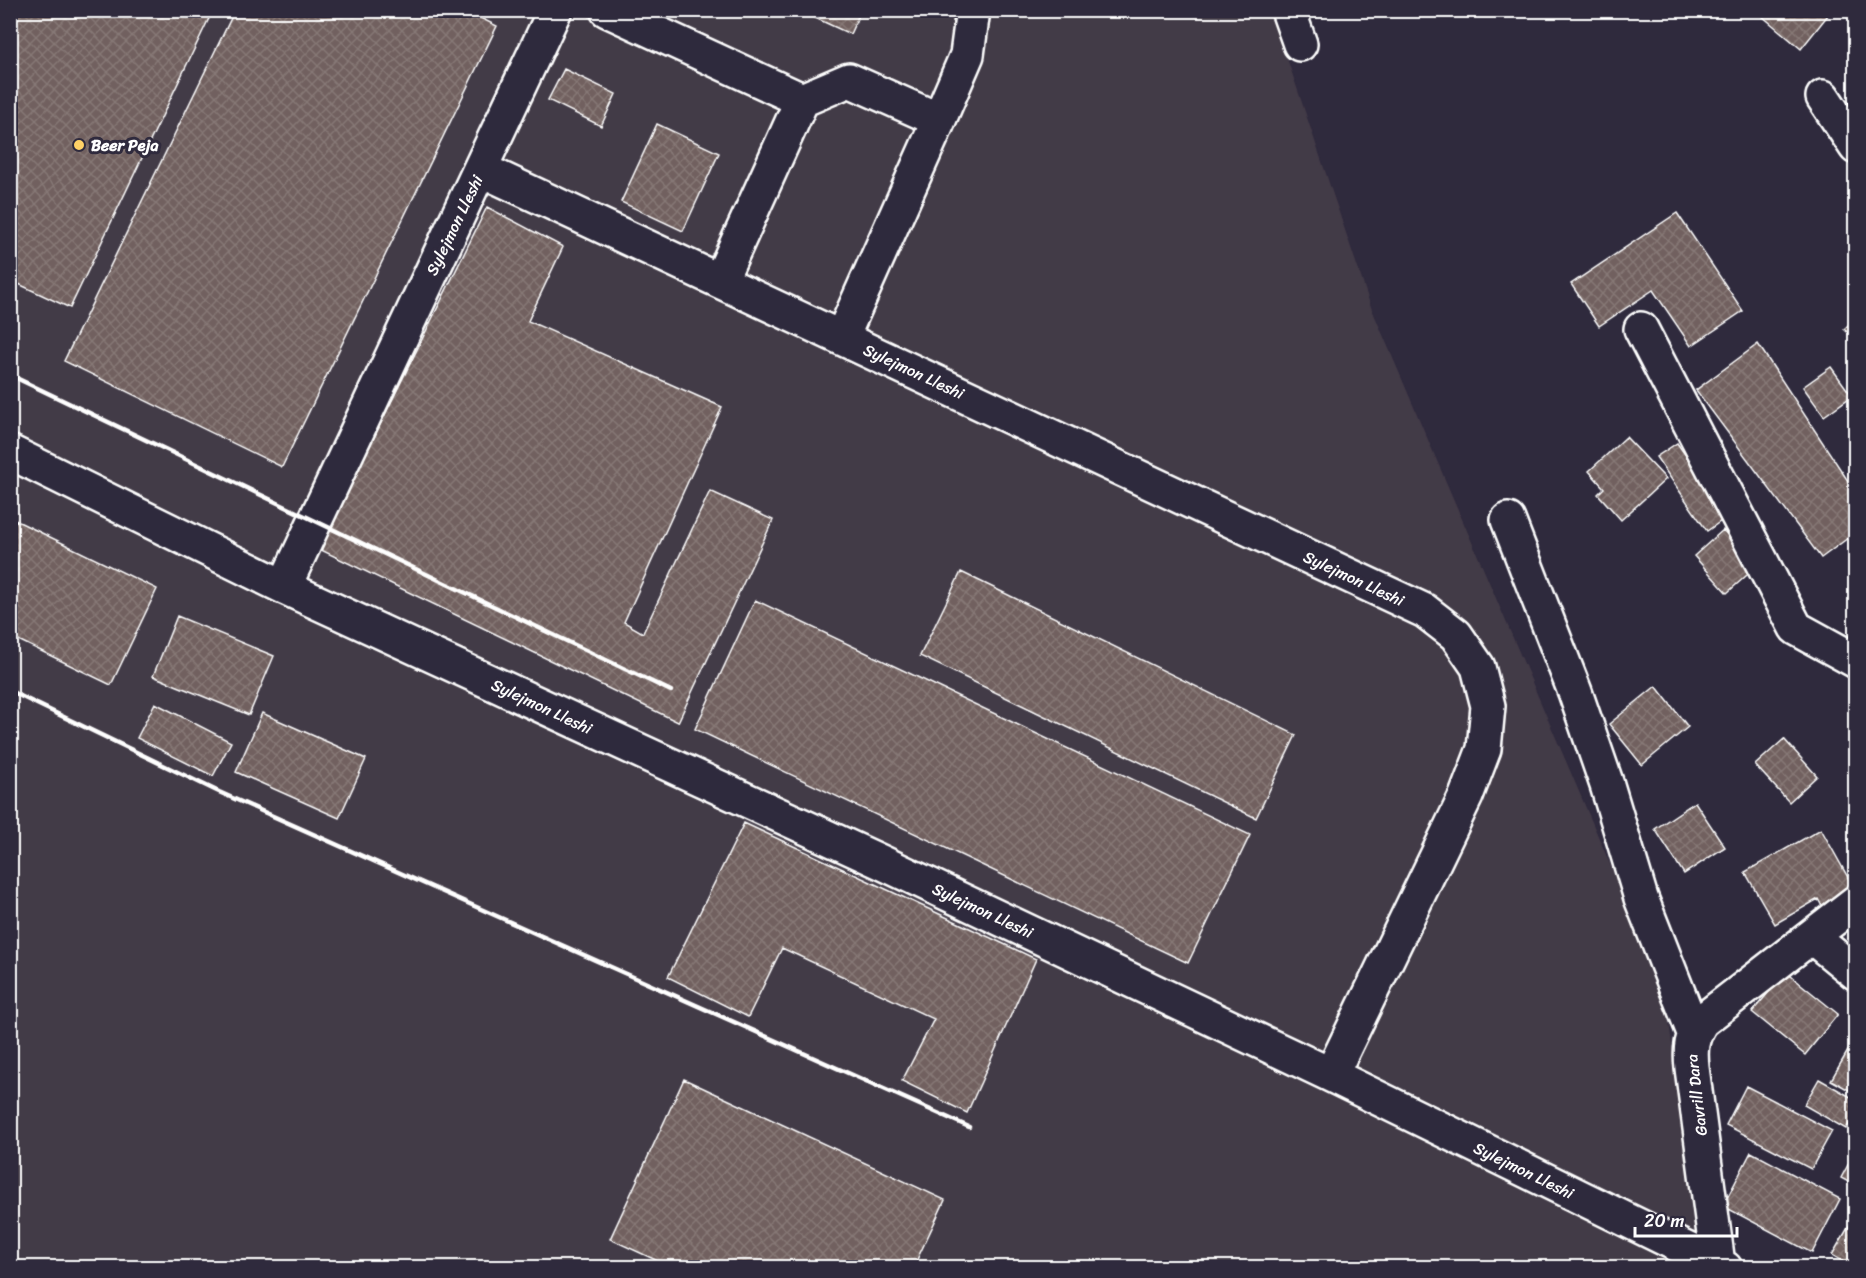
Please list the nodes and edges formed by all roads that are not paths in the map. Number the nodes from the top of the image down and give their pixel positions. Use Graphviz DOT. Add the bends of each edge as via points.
graph roads {
  1 [pos="555,10"];
  2 [pos="608,10"];
  3 [pos="973,10"];
  4 [pos="1288,10"];
  5 [pos="1300,44"];
  6 [pos="1823,98"];
  7 [pos="802,100"];
  8 [pos="939,120"];
  9 [pos="1856,147"];
  10 [pos="480,169"];
  11 [pos="720,280"];
  12 [pos="1641,329"];
  13 [pos="842,337"];
  14 [pos="10,452"];
  15 [pos="1508,520"];
  16 [pos="284,587"];
  17 [pos="1856,661"];
  18 [pos="1856,902"];
  19 [pos="1812,937"];
  20 [pos="1856,973"];
  21 [pos="1694,1033"];
  22 [pos="1331,1076"];
  23 [pos="1722,1266"];
  1 -- 10 [label="street"];
  2 -- 7 [label="street"];
  3 -- 8 [label="street" via="967,56"];
  4 -- 5 [label="street"];
  6 -- 9 [label="street"];
  7 -- 8 [label="street" via="849,80"];
  7 -- 11 [label="street"];
  8 -- 13 [label="street"];
  10 -- 11 [label="street, Sylejmon Lleshi"];
  10 -- 16 [label="street, Sylejmon Lleshi"];
  11 -- 13 [label="street, Sylejmon Lleshi"];
  12 -- 17 [label="street" via="1796,628"];
  13 -- 22 [label="street, Sylejmon Lleshi" via="1425,611 1456,635 1478,667 1488,706 1484,749 1466,796"];
  14 -- 16 [label="street"];
  15 -- 21 [label="street" via="1575,692 1641,898"];
  16 -- 22 [label="street, Sylejmon Lleshi" via="871,857"];
  18 -- 19 [label="street, Gavrill Dara"];
  19 -- 20 [label="street"];
  19 -- 21 [label="street, Gavrill Dara" via="1702,1021"];
  21 -- 23 [label="street, Gavrill Dara" via="1691,1058"];
  22 -- 23 [label="street, Sylejmon Lleshi"];
}
